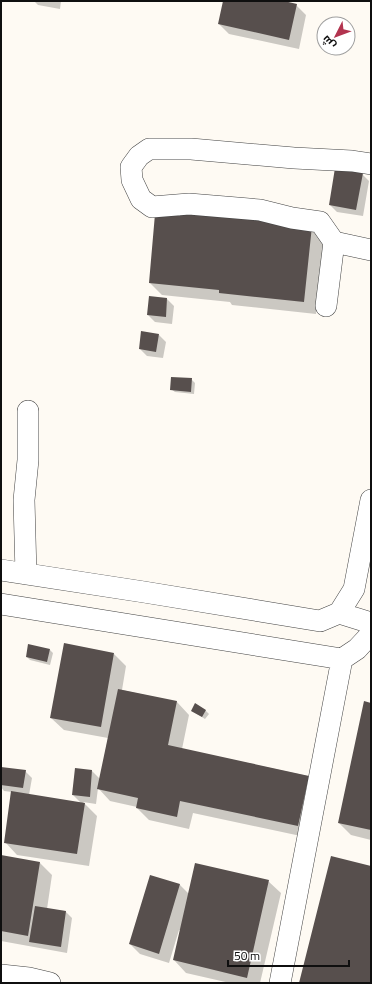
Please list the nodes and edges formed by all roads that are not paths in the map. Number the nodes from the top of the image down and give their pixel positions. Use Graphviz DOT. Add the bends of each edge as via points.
graph roads {
  1 [pos="371,164"];
  2 [pos="334,242"];
  3 [pos="371,250"];
  4 [pos="326,306"];
  5 [pos="28,411"];
  6 [pos="371,500"];
  7 [pos="1,570"];
  8 [pos="26,574"];
  9 [pos="1,604"];
  10 [pos="216,604"];
  11 [pos="339,613"];
  12 [pos="371,623"];
  13 [pos="371,634"];
  14 [pos="212,638"];
  15 [pos="342,659"];
  16 [pos="1,975"];
  17 [pos="50,983"];
  18 [pos="280,983"];
  1 -- 2 [label="street" via="191,149 149,149 138,156 131,167 132,180 141,198 152,208 190,204 260,210 320,222"];
  2 -- 3 [label="street"];
  2 -- 4 [label="street"];
  5 -- 8 [label="street" via="28,460 24,500"];
  6 -- 11 [label="street" via="354,589"];
  7 -- 8 [label="street"];
  8 -- 10 [label="street"];
  9 -- 14 [label="street"];
  10 -- 11 [label="street" via="320,621"];
  10 -- 14 [label="street"];
  11 -- 12 [label="street"];
  13 -- 15 [label="street" via="357,650"];
  14 -- 15 [label="street"];
  15 -- 18 [label="street"];
  16 -- 17 [label="street"];
}
